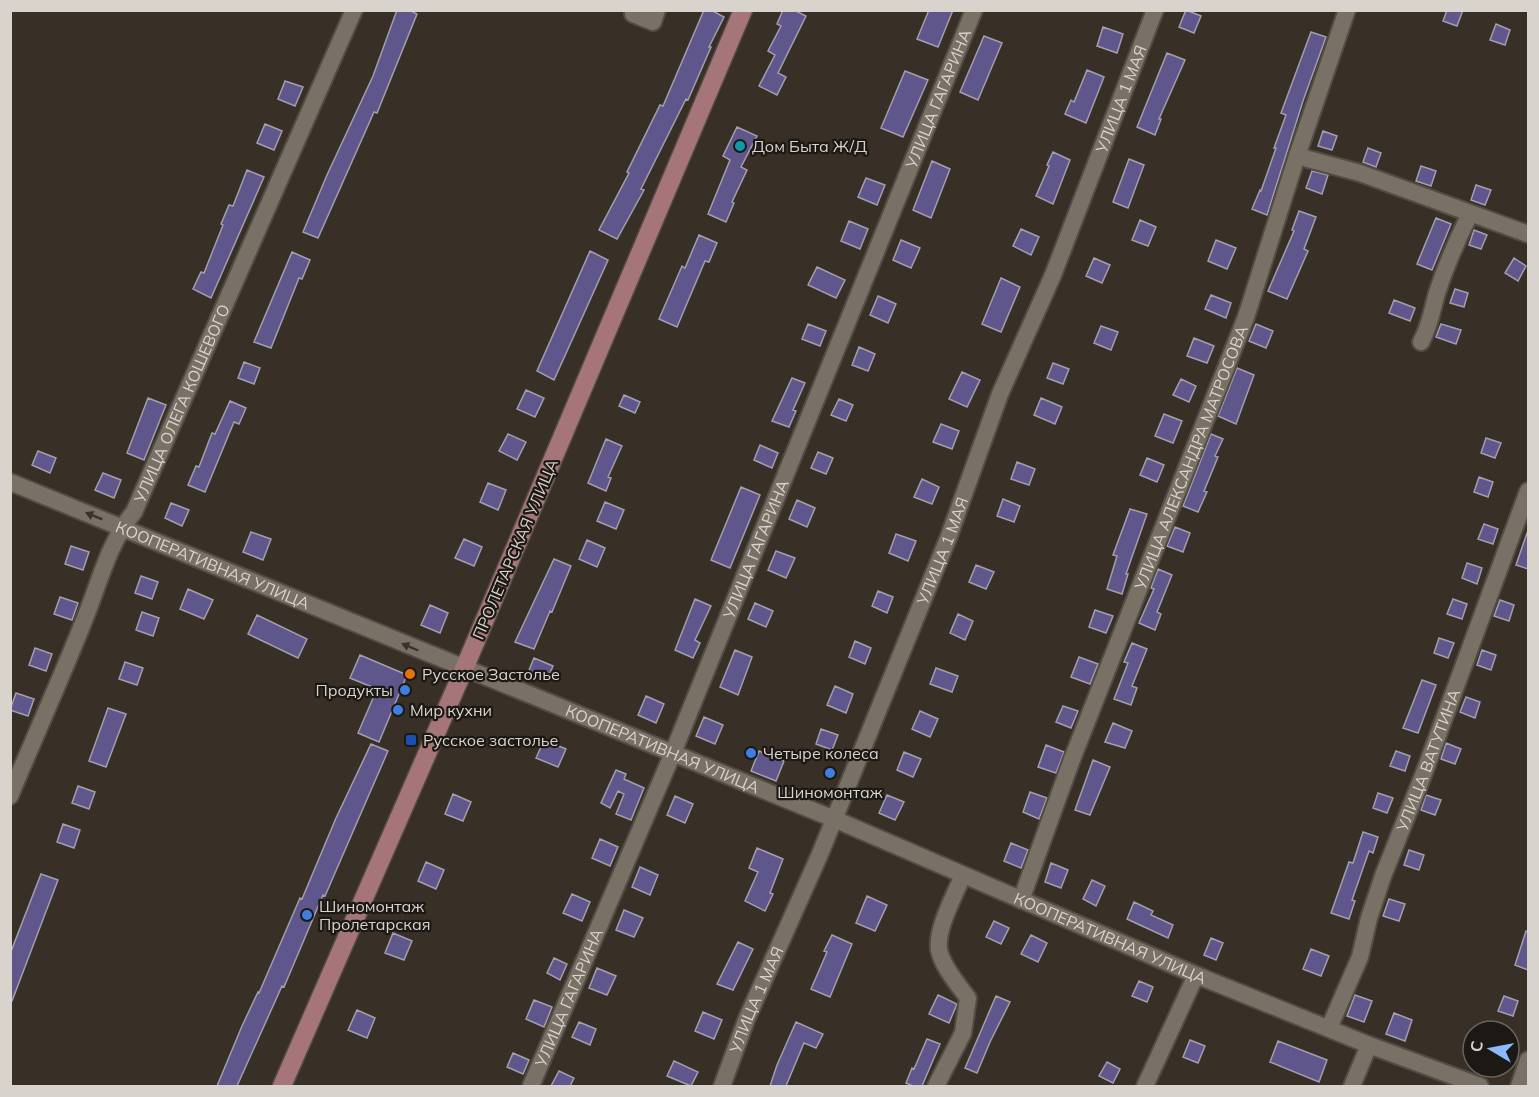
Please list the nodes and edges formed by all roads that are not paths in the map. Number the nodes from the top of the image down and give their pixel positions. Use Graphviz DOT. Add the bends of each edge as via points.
graph roads {
  1 [pos="354,10"];
  2 [pos="657,10"];
  3 [pos="743,10"];
  4 [pos="974,10"];
  5 [pos="1155,10"];
  6 [pos="1347,10"];
  7 [pos="633,14"];
  8 [pos="1297,156"];
  9 [pos="1470,214"];
  10 [pos="1528,234"];
  11 [pos="1421,342"];
  12 [pos="10,482"];
  13 [pos="1528,491"];
  14 [pos="122,527"];
  15 [pos="464,669"];
  16 [pos="672,755"];
  17 [pos="10,796"];
  18 [pos="834,819"];
  19 [pos="963,875"];
  20 [pos="1021,900"];
  21 [pos="1196,975"];
  22 [pos="1329,1028"];
  23 [pos="1369,1045"];
  24 [pos="1528,1060"];
  25 [pos="282,1086"];
  26 [pos="531,1086"];
  27 [pos="722,1086"];
  28 [pos="936,1086"];
  29 [pos="1145,1086"];
  30 [pos="1352,1086"];
  31 [pos="1480,1086"];
  32 [pos="1518,1086"];
  1 -- 14 [label="street, УЛИЦА ОЛЕГА КОШЕВОГО" via="134,512"];
  2 -- 7 [label="street" via="653,22"];
  3 -- 15 [label="main road, ПРОЛЕТАРСКАЯ УЛИЦА"];
  4 -- 16 [label="street, УЛИЦА ГАГАРИНА"];
  5 -- 18 [label="street, УЛИЦА 1 МАЯ"];
  6 -- 8 [label="street, УЛИЦА АЛЕКСАНДРА МАТРОСОВА"];
  8 -- 9 [label="street" via="1360,173"];
  8 -- 20 [label="street, УЛИЦА АЛЕКСАНДРА МАТРОСОВА" via="1246,317 1075,751"];
  9 -- 10 [label="street"];
  9 -- 11 [label="street" via="1452,251 1428,331"];
  14 -- 12 [label="street, КООПЕРАТИВНАЯ УЛИЦА, one-way"];
  13 -- 22 [label="street, УЛИЦА ВАТУТИНА" via="1383,876 1360,957"];
  15 -- 14 [label="street, КООПЕРАТИВНАЯ УЛИЦА, one-way"];
  14 -- 17 [label="street, УЛИЦА ОЛЕГА КОШЕВОГО"];
  15 -- 16 [label="street, КООПЕРАТИВНАЯ УЛИЦА"];
  15 -- 25 [label="main road, ПРОЛЕТАРСКАЯ УЛИЦА"];
  16 -- 18 [label="street, КООПЕРАТИВНАЯ УЛИЦА"];
  16 -- 26 [label="street, УЛИЦА ГАГАРИНА"];
  18 -- 19 [label="street, КООПЕРАТИВНАЯ УЛИЦА"];
  18 -- 27 [label="street, УЛИЦА 1 МАЯ" via="747,1018"];
  19 -- 20 [label="street, КООПЕРАТИВНАЯ УЛИЦА"];
  19 -- 28 [label="street" via="942,926 939,951 968,998 963,1033"];
  20 -- 21 [label="street, КООПЕРАТИВНАЯ УЛИЦА"];
  21 -- 22 [label="street, КООПЕРАТИВНАЯ УЛИЦА"];
  21 -- 29 [label="street"];
  22 -- 23 [label="street, КООПЕРАТИВНАЯ УЛИЦА"];
  23 -- 30 [label="street"];
  23 -- 31 [label="street, КООПЕРАТИВНАЯ УЛИЦА"];
  24 -- 32 [label="street"];
}
